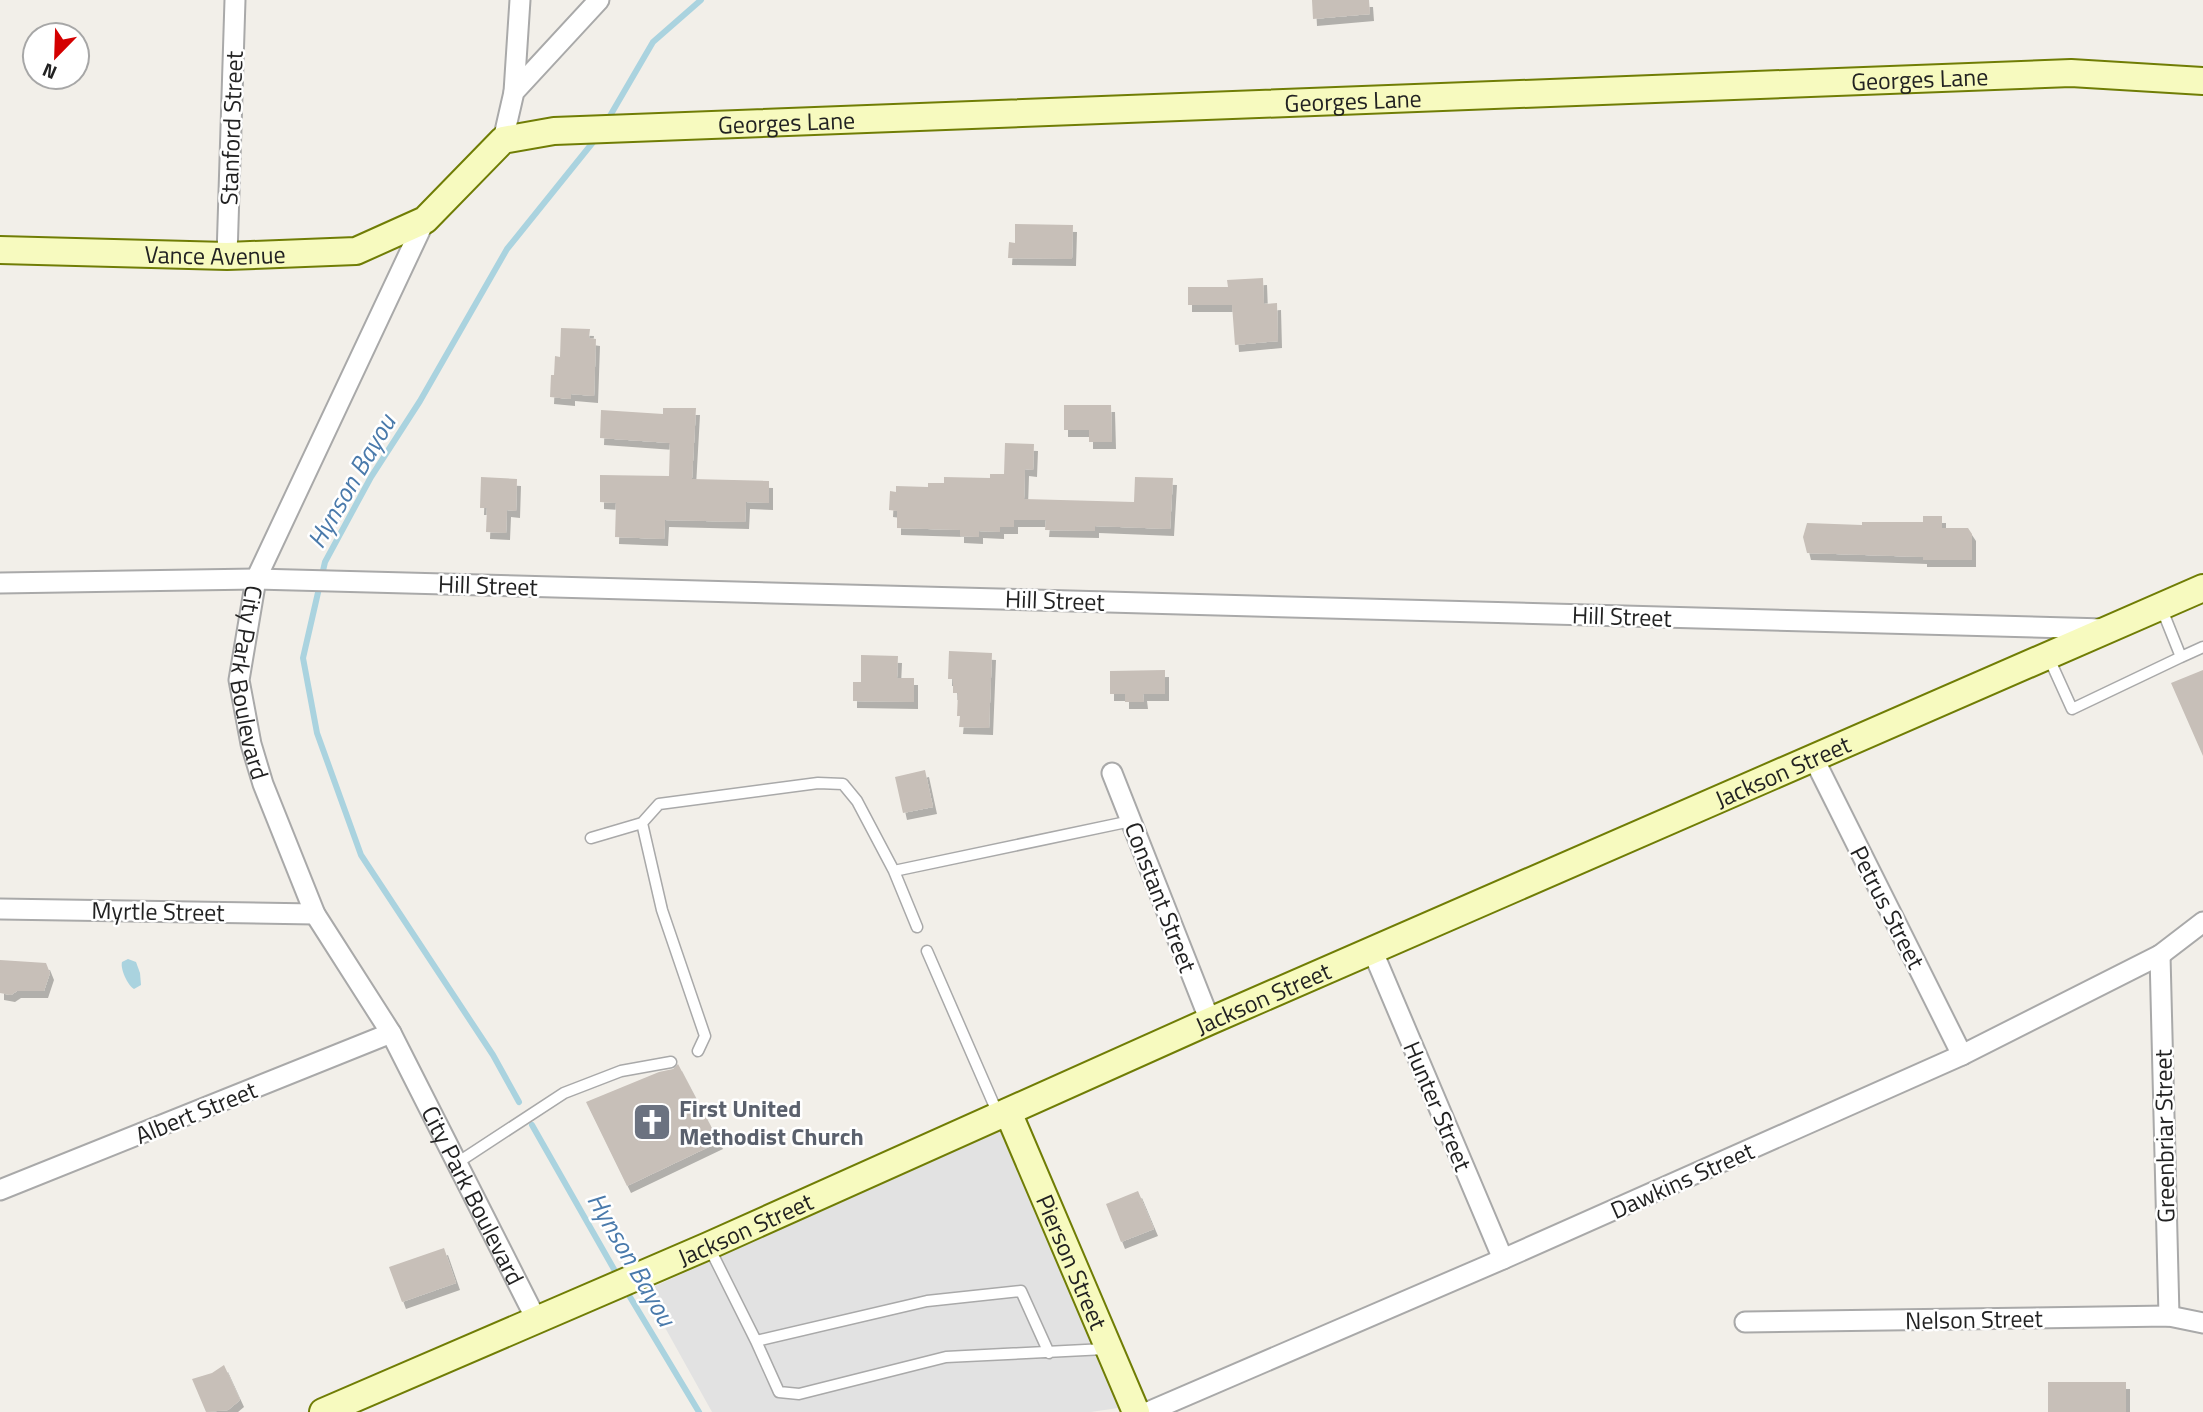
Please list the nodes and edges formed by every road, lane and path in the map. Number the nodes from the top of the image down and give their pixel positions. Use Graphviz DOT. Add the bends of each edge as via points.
graph roads {
  1 [pos="235,0"];
  2 [pos="520,0"];
  3 [pos="599,0"];
  4 [pos="2203,81"];
  5 [pos="514,92"];
  6 [pos="503,140"];
  7 [pos="425,220"];
  8 [pos="0,250"];
  9 [pos="227,256"];
  10 [pos="256,579"];
  11 [pos="0,583"];
  12 [pos="2203,588"];
  13 [pos="2160,607"];
  14 [pos="2110,629"];
  15 [pos="2203,647"];
  16 [pos="2048,656"];
  17 [pos="2181,657"];
  18 [pos="1814,759"];
  19 [pos="1112,772"];
  20 [pos="1131,821"];
  21 [pos="642,823"];
  22 [pos="591,838"];
  23 [pos="894,871"];
  24 [pos="0,909"];
  25 [pos="316,914"];
  26 [pos="2203,922"];
  27 [pos="917,928"];
  28 [pos="927,951"];
  29 [pos="1373,952"];
  30 [pos="2160,956"];
  31 [pos="1210,1021"];
  32 [pos="391,1033"];
  33 [pos="698,1051"];
  34 [pos="1962,1055"];
  35 [pos="671,1062"];
  36 [pos="1003,1114"];
  37 [pos="457,1163"];
  38 [pos="0,1191"];
  39 [pos="708,1245"];
  40 [pos="1503,1259"];
  41 [pos="2169,1316"];
  42 [pos="536,1319"];
  43 [pos="1745,1322"];
  44 [pos="2203,1323"];
  45 [pos="756,1341"];
  46 [pos="1109,1348"];
  47 [pos="1049,1353"];
  48 [pos="323,1412"];
  49 [pos="1136,1412"];
  50 [pos="1148,1412"];
  1 -- 9 [label="street, Stanford Street"];
  2 -- 5 [label="street"];
  3 -- 5 [label="street"];
  4 -- 6 [label="street, Georges Lane" via="2071,73 554,131"];
  5 -- 6 [label="street"];
  6 -- 7 [label="street, City Park Boulevard"];
  7 -- 9 [label="street, Vance Avenue" via="356,251"];
  7 -- 10 [label="street, City Park Boulevard"];
  8 -- 9 [label="street, Vance Avenue"];
  10 -- 11 [label="street, Hill Street"];
  10 -- 14 [label="street, Hill Street"];
  10 -- 25 [label="street, City Park Boulevard" via="239,680 245,714 263,784"];
  12 -- 13 [label="street, Jackson Street"];
  13 -- 14 [label="street, Jackson Street"];
  13 -- 17 [label="lane"];
  14 -- 16 [label="street, Jackson Street"];
  15 -- 17 [label="lane"];
  16 -- 17 [label="lane" via="2072,709"];
  16 -- 18 [label="street, Jackson Street"];
  18 -- 29 [label="street, Jackson Street"];
  18 -- 34 [label="street, Petrus Street"];
  19 -- 20 [label="street, Constant Street"];
  20 -- 23 [label="lane"];
  20 -- 31 [label="street, Constant Street"];
  21 -- 22 [label="lane"];
  21 -- 23 [label="lane" via="659,804 818,783 843,784"];
  21 -- 33 [label="lane" via="662,910 705,1035"];
  23 -- 27 [label="lane"];
  24 -- 25 [label="street, Myrtle Street"];
  25 -- 32 [label="street, City Park Boulevard"];
  26 -- 30 [label="street, Dawkins Street"];
  28 -- 36 [label="lane"];
  29 -- 31 [label="street, Jackson Street"];
  29 -- 40 [label="street, Hunter Street"];
  30 -- 34 [label="street, Dawkins Street"];
  30 -- 41 [label="street, Greenbriar Street"];
  31 -- 36 [label="street, Jackson Street"];
  32 -- 37 [label="street, City Park Boulevard"];
  32 -- 38 [label="street, Albert Street"];
  34 -- 40 [label="street, Dawkins Street"];
  35 -- 37 [label="lane" via="621,1071 564,1093"];
  36 -- 39 [label="street, Jackson Street"];
  36 -- 46 [label="street, Pierson Street"];
  37 -- 42 [label="street, City Park Boulevard"];
  39 -- 42 [label="street, Jackson Street"];
  39 -- 45 [label="lane"];
  40 -- 50 [label="street, Dawkins Street"];
  41 -- 43 [label="street, Nelson Street"];
  41 -- 44 [label="street, Nelson Street"];
  42 -- 48 [label="street, Jackson Street"];
  45 -- 47 [label="lane" via="779,1392 799,1394 946,1357"];
  45 -- 47 [label="lane" via="927,1301 1021,1291"];
  46 -- 47 [label="lane"];
  46 -- 49 [label="street, Pierson Street"];
}
